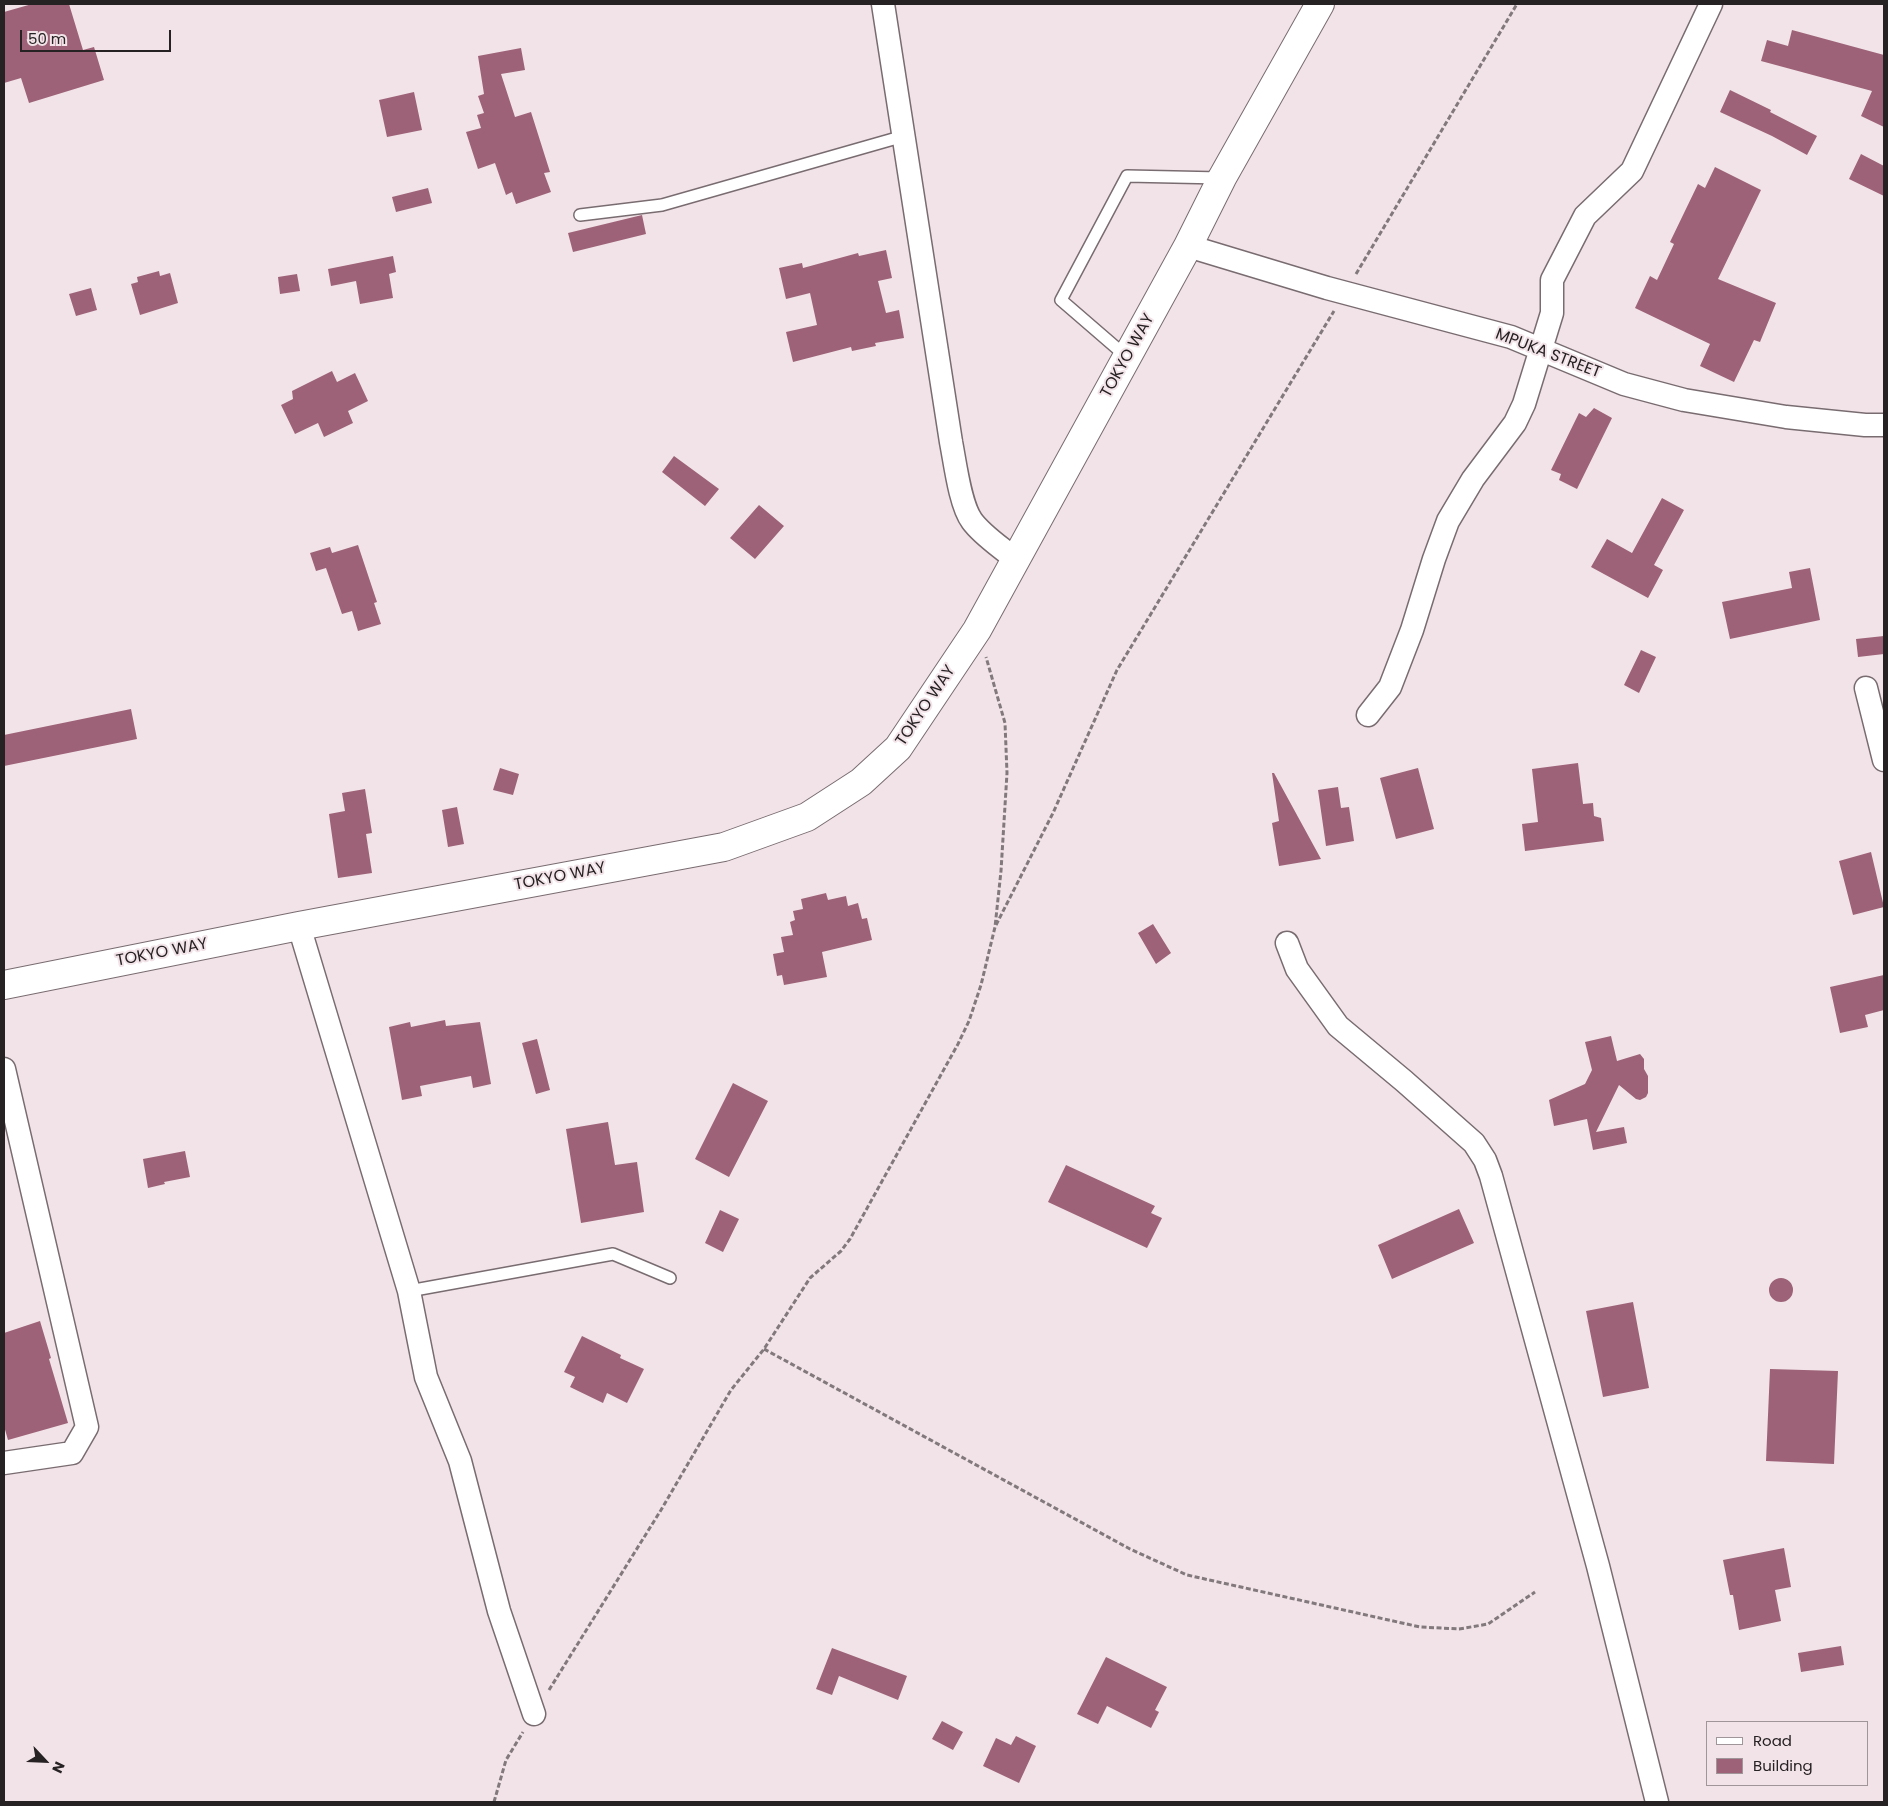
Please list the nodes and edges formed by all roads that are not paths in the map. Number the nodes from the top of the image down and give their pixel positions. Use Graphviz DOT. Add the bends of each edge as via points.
graph roads {
  1 [pos="883,4"];
  2 [pos="1320,4"];
  3 [pos="1711,4"];
  4 [pos="904,136"];
  5 [pos="1222,178"];
  6 [pos="580,215"];
  7 [pos="1188,246"];
  8 [pos="1540,348"];
  9 [pos="1127,357"];
  10 [pos="1884,425"];
  11 [pos="1016,560"];
  12 [pos="1866,688"];
  13 [pos="1368,715"];
  14 [pos="1884,760"];
  15 [pos="299,926"];
  16 [pos="1287,944"];
  17 [pos="4,985"];
  18 [pos="4,1070"];
  19 [pos="670,1278"];
  20 [pos="409,1291"];
  21 [pos="4,1463"];
  22 [pos="534,1714"];
  23 [pos="1657,1802"];
  1 -- 4 [label="street"];
  2 -- 5 [label="street, TOKYO WAY"];
  3 -- 8 [label="street" via="1632,171 1586,216 1552,280 1552,312"];
  4 -- 6 [label="lane" via="662,204"];
  4 -- 11 [label="street" via="951,442 964,505 981,530"];
  5 -- 7 [label="street, TOKYO WAY"];
  5 -- 9 [label="lane" via="1126,176 1061,300"];
  7 -- 8 [label="street, MPUKA STREET"];
  7 -- 9 [label="street, TOKYO WAY"];
  8 -- 10 [label="street, MPUKA STREET" via="1624,384 1684,400 1865,426"];
  8 -- 13 [label="street" via="1532,380 1515,423 1473,479 1448,521 1390,688"];
  9 -- 11 [label="street, TOKYO WAY"];
  11 -- 15 [label="street, TOKYO WAY" via="977,630 898,748 861,782 807,817 724,847"];
  12 -- 14 [label="street"];
  15 -- 17 [label="street, TOKYO WAY"];
  15 -- 20 [label="street"];
  16 -- 23 [label="street" via="1296,969 1338,1026 1474,1143 1485,1160 1595,1557"];
  18 -- 21 [label="street" via="87,1427 72,1453"];
  19 -- 20 [label="lane" via="613,1254"];
  20 -- 22 [label="street" via="426,1377 460,1461 499,1611"];
}
